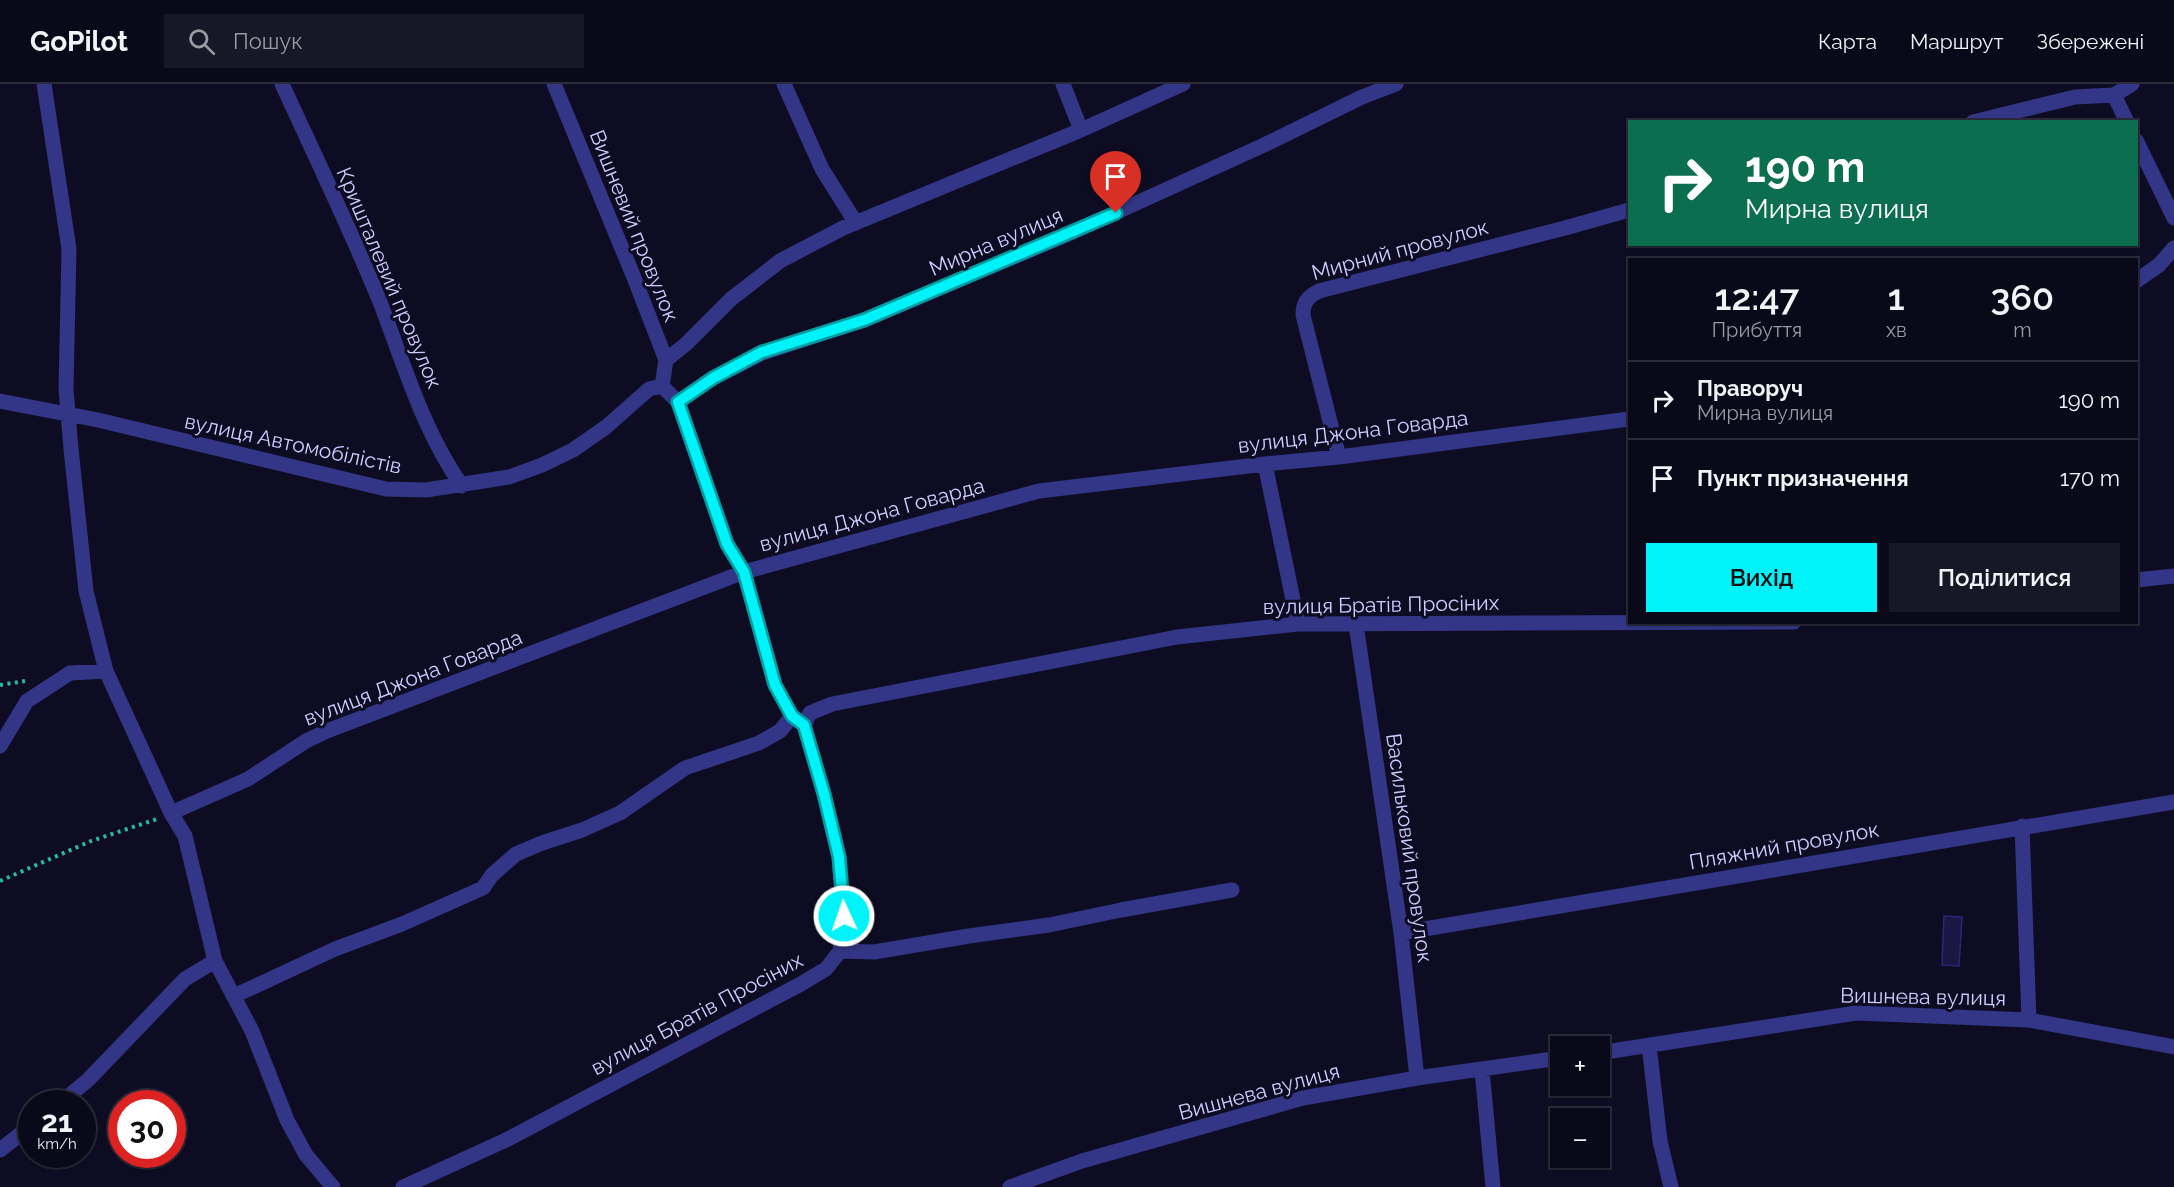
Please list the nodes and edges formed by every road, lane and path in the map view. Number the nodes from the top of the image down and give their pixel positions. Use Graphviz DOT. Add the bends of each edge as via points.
graph roads {
  1 [pos="44,84"];
  2 [pos="282,84"];
  3 [pos="554,84"];
  4 [pos="784,84"];
  5 [pos="1063,84"];
  6 [pos="1183,84"];
  7 [pos="1396,84"];
  8 [pos="2132,84"];
  9 [pos="2114,95"];
  10 [pos="1981,120"];
  11 [pos="2126,120"];
  12 [pos="1081,130"];
  13 [pos="2138,144"];
  14 [pos="1628,210"];
  15 [pos="2174,218"];
  16 [pos="856,223"];
  17 [pos="2174,248"];
  18 [pos="2138,279"];
  19 [pos="666,360"];
  20 [pos="662,386"];
  21 [pos="0,401"];
  22 [pos="678,402"];
  23 [pos="68,415"];
  24 [pos="1628,419"];
  25 [pos="1339,457"];
  26 [pos="1265,464"];
  27 [pos="462,486"];
  28 [pos="744,572"];
  29 [pos="2174,576"];
  30 [pos="2138,580"];
  31 [pos="1628,623"];
  32 [pos="1298,624"];
  33 [pos="1356,624"];
  34 [pos="105,671"];
  35 [pos="798,720"];
  36 [pos="0,746"];
  37 [pos="2174,802"];
  38 [pos="171,813"];
  39 [pos="2022,826"];
  40 [pos="0,881"];
  41 [pos="1233,890"];
  42 [pos="1401,933"];
  43 [pos="840,951"];
  44 [pos="215,961"];
  45 [pos="234,996"];
  46 [pos="2030,1020"];
  47 [pos="1649,1045"];
  48 [pos="2174,1047"];
  49 [pos="1610,1051"];
  50 [pos="1550,1060"];
  51 [pos="1482,1070"];
  52 [pos="1417,1078"];
  53 [pos="76,1090"];
  54 [pos="18,1136"];
  55 [pos="0,1150"];
  56 [pos="333,1187"];
  57 [pos="404,1187"];
  58 [pos="1010,1187"];
  59 [pos="1493,1187"];
  60 [pos="1671,1187"];
  1 -- 23 [label="street" via="69,249"];
  2 -- 27 [label="street, Кришталевий провулок" via="379,300 418,403"];
  3 -- 19 [label="street, Вишневий провулок"];
  4 -- 16 [label="street" via="822,169"];
  5 -- 12 [label="street"];
  6 -- 12 [label="street"];
  7 -- 22 [label="street, Мирна вулиця" via="1051,242 864,320 762,352"];
  8 -- 9 [label="street"];
  9 -- 10 [label="street" via="2075,97"];
  9 -- 11 [label="street"];
  12 -- 16 [label="street"];
  13 -- 15 [label="street"];
  14 -- 25 [label="street, Мирний провулок" via="1311,295 1303,315"];
  16 -- 19 [label="street" via="780,261 731,298"];
  17 -- 18 [label="street" via="2159,265"];
  19 -- 20 [label="street, Вишневий провулок"];
  20 -- 22 [label="street"];
  20 -- 27 [label="street, вулиця Автомобілістів" via="649,389 573,450 509,477"];
  21 -- 23 [label="street, вулиця Автомобілістів"];
  22 -- 28 [label="street" via="727,544"];
  23 -- 27 [label="street, вулиця Автомобілістів" via="386,489"];
  23 -- 34 [label="street" via="87,591"];
  24 -- 25 [label="street, вулиця Джона Говарда"];
  25 -- 26 [label="street, вулиця Джона Говарда"];
  26 -- 28 [label="street, вулиця Джона Говарда" via="1039,491"];
  26 -- 32 [label="street"];
  28 -- 35 [label="street" via="775,685"];
  28 -- 38 [label="street, вулиця Джона Говарда" via="327,731 248,779"];
  29 -- 30 [label="street"];
  31 -- 33 [label="street, вулиця Братів Просіних"];
  32 -- 33 [label="street, вулиця Братів Просіних"];
  32 -- 35 [label="street, вулиця Братів Просіних" via="1177,637 832,704"];
  33 -- 42 [label="street, Васильковий провулок"];
  34 -- 36 [label="street" via="70,673 27,701"];
  34 -- 38 [label="street"];
  35 -- 43 [label="street" via="824,794 839,857 844,916"];
  35 -- 45 [label="street, вулиця Братів Просіних" via="759,743 685,768 620,813 516,854 483,888"];
  37 -- 39 [label="street, Пляжний провулок"];
  38 -- 40 [label="path"];
  38 -- 44 [label="street" via="185,836"];
  39 -- 42 [label="street, Пляжний провулок"];
  39 -- 46 [label="street"];
  41 -- 43 [label="street" via="1049,925 874,952"];
  42 -- 52 [label="street, Васильковий провулок"];
  43 -- 57 [label="street, вулиця Братів Просіних" via="826,969 800,986 506,1140"];
  44 -- 45 [label="street"];
  44 -- 53 [label="street" via="185,979"];
  45 -- 56 [label="street" via="287,1120 306,1155"];
  46 -- 47 [label="street, Вишнева вулиця" via="1856,1013"];
  46 -- 48 [label="street, Вишнева вулиця"];
  47 -- 49 [label="street, Вишнева вулиця"];
  47 -- 60 [label="street" via="1660,1142"];
  50 -- 51 [label="street, Вишнева вулиця"];
  51 -- 52 [label="street, Вишнева вулиця"];
  51 -- 59 [label="street"];
  52 -- 58 [label="street, Вишнева вулиця" via="1303,1098 1082,1161"];
  54 -- 55 [label="street"];
}
